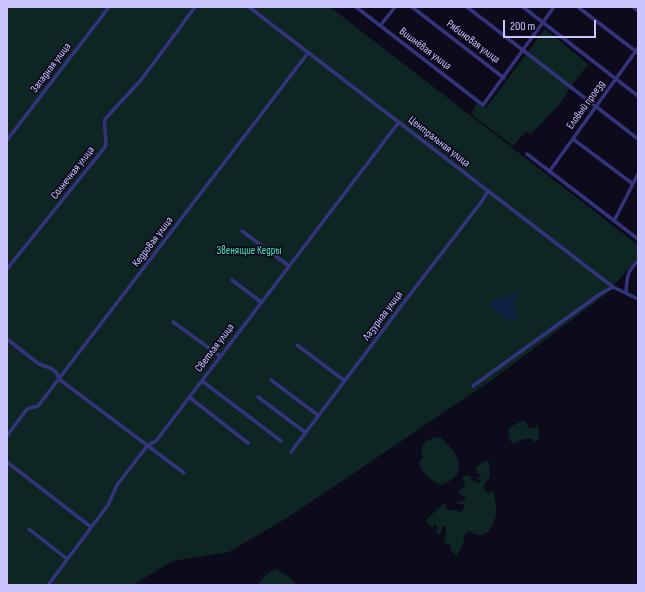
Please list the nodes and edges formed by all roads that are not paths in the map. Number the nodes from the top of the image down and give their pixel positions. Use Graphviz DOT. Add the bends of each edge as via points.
graph roads {
  1 [pos="109,7"];
  2 [pos="195,7"];
  3 [pos="249,7"];
  4 [pos="356,7"];
  5 [pos="395,7"];
  6 [pos="412,7"];
  7 [pos="467,7"];
  8 [pos="523,7"];
  9 [pos="554,7"];
  10 [pos="578,7"];
  11 [pos="633,7"];
  12 [pos="638,11"];
  13 [pos="543,22"];
  14 [pos="380,26"];
  15 [pos="523,50"];
  16 [pos="637,51"];
  17 [pos="308,53"];
  18 [pos="504,78"];
  19 [pos="616,79"];
  20 [pos="638,96"];
  21 [pos="596,106"];
  22 [pos="399,122"];
  23 [pos="573,139"];
  24 [pos="638,139"];
  25 [pos="7,140"];
  26 [pos="527,154"];
  27 [pos="549,172"];
  28 [pos="638,174"];
  29 [pos="633,184"];
  30 [pos="488,191"];
  31 [pos="614,221"];
  32 [pos="242,231"];
  33 [pos="638,239"];
  34 [pos="638,261"];
  35 [pos="289,266"];
  36 [pos="7,269"];
  37 [pos="232,280"];
  38 [pos="613,287"];
  39 [pos="626,292"];
  40 [pos="638,299"];
  41 [pos="261,302"];
  42 [pos="173,322"];
  43 [pos="7,339"];
  44 [pos="297,345"];
  45 [pos="220,356"];
  46 [pos="59,379"];
  47 [pos="202,380"];
  48 [pos="271,380"];
  49 [pos="345,381"];
  50 [pos="473,386"];
  51 [pos="258,397"];
  52 [pos="189,398"];
  53 [pos="319,416"];
  54 [pos="306,433"];
  55 [pos="7,436"];
  56 [pos="281,441"];
  57 [pos="248,444"];
  58 [pos="148,445"];
  59 [pos="291,452"];
  60 [pos="7,462"];
  61 [pos="184,473"];
  62 [pos="91,527"];
  63 [pos="29,530"];
  64 [pos="67,559"];
  65 [pos="48,585"];
  1 -- 25 [label="street, Западная улица"];
  2 -- 36 [label="street, Солнечная улица" via="141,80 105,119 105,147"];
  3 -- 17 [label="street, Центральная улица"];
  4 -- 14 [label="street, Вишнёвая улица"];
  5 -- 14 [label="street"];
  6 -- 18 [label="street, Рябиновая улица"];
  7 -- 15 [label="street"];
  8 -- 13 [label="street"];
  9 -- 13 [label="street"];
  10 -- 16 [label="street"];
  11 -- 12 [label="street"];
  13 -- 15 [label="street"];
  13 -- 19 [label="street"];
  14 -- 18 [label="street, Вишнёвая улица" via="483,105"];
  15 -- 18 [label="street"];
  15 -- 21 [label="street"];
  16 -- 19 [label="street, Еловый проезд"];
  17 -- 22 [label="street, Центральная улица"];
  17 -- 46 [label="street, Кедровая улица"];
  19 -- 20 [label="street"];
  19 -- 21 [label="street, Еловый проезд"];
  21 -- 23 [label="street, Еловый проезд"];
  21 -- 24 [label="street"];
  22 -- 30 [label="street, Центральная улица"];
  22 -- 35 [label="street, Светлая улица"];
  23 -- 27 [label="street, Еловый проезд"];
  23 -- 29 [label="street"];
  26 -- 27 [label="street"];
  27 -- 31 [label="street"];
  28 -- 29 [label="street"];
  29 -- 31 [label="street"];
  30 -- 38 [label="street, Центральная улица"];
  30 -- 49 [label="street, Лазурная улица"];
  31 -- 33 [label="street"];
  32 -- 35 [label="street"];
  34 -- 39 [label="street" via="628,274"];
  35 -- 41 [label="street, Светлая улица"];
  37 -- 41 [label="street"];
  38 -- 39 [label="street, Центральная улица"];
  38 -- 50 [label="street"];
  39 -- 40 [label="street, Центральная улица"];
  41 -- 45 [label="street, Светлая улица"];
  42 -- 45 [label="street"];
  43 -- 46 [label="street" via="39,364 56,372"];
  44 -- 49 [label="street"];
  45 -- 47 [label="street, Светлая улица"];
  46 -- 55 [label="street, Кедровая улица" via="38,406 26,409"];
  46 -- 58 [label="street"];
  47 -- 52 [label="street, Светлая улица"];
  47 -- 56 [label="street"];
  48 -- 53 [label="street"];
  49 -- 53 [label="street, Лазурная улица"];
  51 -- 54 [label="street"];
  52 -- 57 [label="street"];
  52 -- 58 [label="street, Светлая улица" via="156,441"];
  53 -- 54 [label="street, Лазурная улица"];
  54 -- 59 [label="street, Лазурная улица"];
  58 -- 61 [label="street"];
  58 -- 62 [label="street, Светлая улица" via="117,485 108,505"];
  60 -- 62 [label="street"];
  62 -- 64 [label="street, Светлая улица"];
  63 -- 64 [label="street"];
  64 -- 65 [label="street, Светлая улица"];
}
